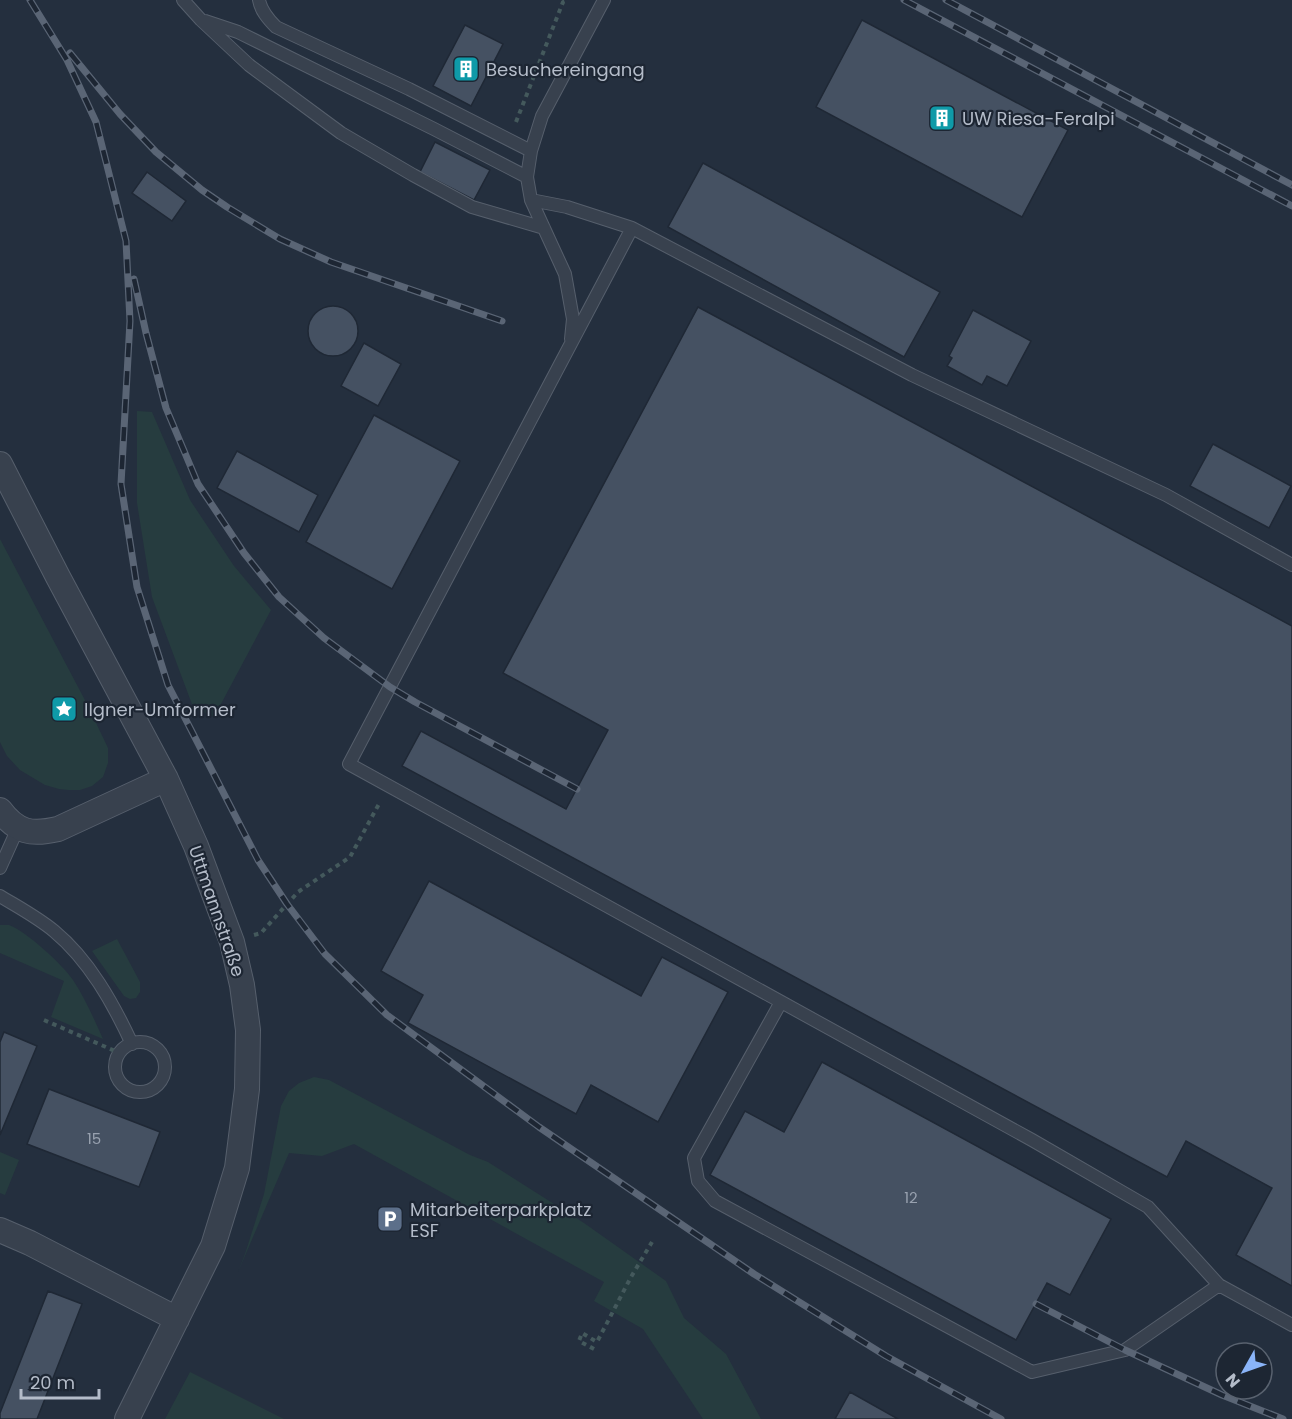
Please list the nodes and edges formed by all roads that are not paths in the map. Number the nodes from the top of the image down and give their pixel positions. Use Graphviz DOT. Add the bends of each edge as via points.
graph roads {
  1 [pos="183,0"];
  2 [pos="259,0"];
  3 [pos="604,0"];
  4 [pos="201,20"];
  5 [pos="531,151"];
  6 [pos="527,177"];
  7 [pos="531,200"];
  8 [pos="544,228"];
  9 [pos="632,228"];
  10 [pos="570,345"];
  11 [pos="0,464"];
  12 [pos="1292,565"];
  13 [pos="166,780"];
  14 [pos="0,810"];
  15 [pos="18,828"];
  16 [pos="0,868"];
  17 [pos="0,896"];
  18 [pos="781,1002"];
  19 [pos="132,1044"];
  20 [pos="0,1230"];
  21 [pos="1219,1285"];
  22 [pos="177,1319"];
  23 [pos="1292,1325"];
  24 [pos="127,1419"];
  1 -- 4 [label="lane"];
  2 -- 5 [label="lane" via="265,16 276,27"];
  3 -- 5 [label="lane" via="542,116"];
  4 -- 6 [label="lane" via="238,32"];
  4 -- 8 [label="lane" via="249,65 341,133 472,207"];
  5 -- 6 [label="lane"];
  6 -- 7 [label="lane"];
  7 -- 8 [label="lane"];
  7 -- 9 [label="lane"];
  8 -- 10 [label="lane" via="565,274 573,318"];
  9 -- 10 [label="lane"];
  9 -- 12 [label="lane" via="912,375 1166,495"];
  10 -- 18 [label="lane" via="349,764"];
  11 -- 13 [label="street, Uttmannstraße"];
  13 -- 15 [label="street" via="58,829 42,833"];
  13 -- 22 [label="street, Uttmannstraße" via="232,942 248,1030 247,1089 237,1168 213,1246"];
  14 -- 15 [label="street"];
  15 -- 16 [label="lane"];
  17 -- 19 [label="lane" via="54,931 84,962"];
  18 -- 21 [label="lane" via="1148,1207"];
  18 -- 21 [label="lane" via="694,1158 698,1181 715,1201 1032,1372 1125,1350"];
  19 -- 19 [label="lane" via="153,1046 163,1058 165,1072 160,1083 147,1092 129,1090 115,1070 120,1052"];
  20 -- 22 [label="street"];
  21 -- 23 [label="lane"];
  22 -- 24 [label="street, Uttmannstraße"];
}
